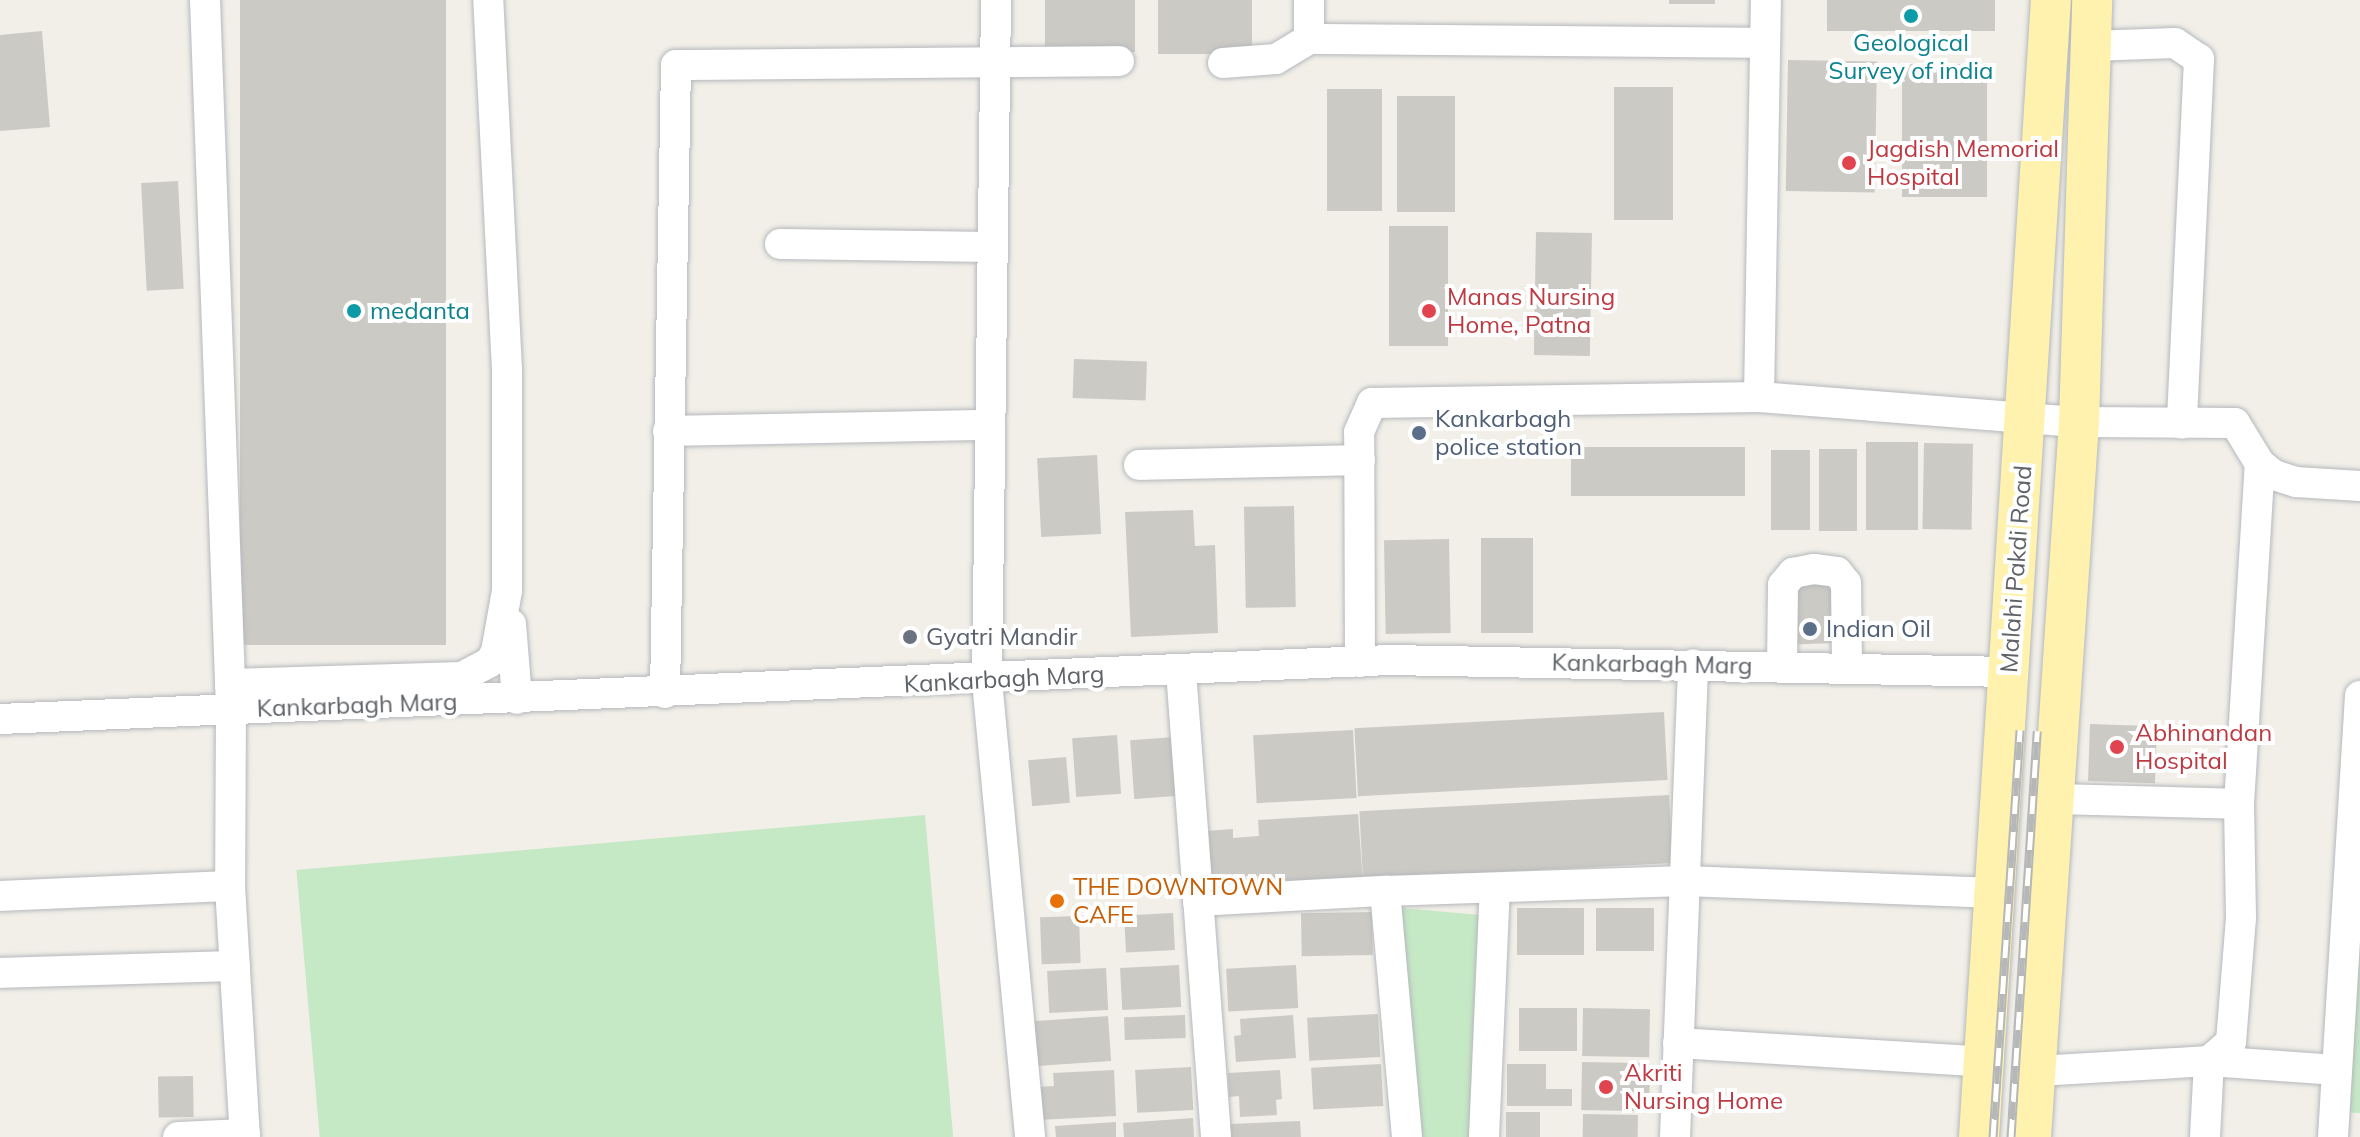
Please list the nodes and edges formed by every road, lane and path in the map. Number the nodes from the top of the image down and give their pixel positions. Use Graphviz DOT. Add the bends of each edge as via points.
graph roads {
  1 [pos="205,0"];
  2 [pos="488,0"];
  3 [pos="996,0"];
  4 [pos="1309,0"];
  5 [pos="1766,0"];
  6 [pos="2051,0"];
  7 [pos="2092,0"];
  8 [pos="1309,39"];
  9 [pos="1765,43"];
  10 [pos="2091,46"];
  11 [pos="995,59"];
  12 [pos="1119,61"];
  13 [pos="1223,63"];
  14 [pos="780,244"];
  15 [pos="993,247"];
  16 [pos="1759,397"];
  17 [pos="2027,416"];
  18 [pos="2079,422"];
  19 [pos="2182,424"];
  20 [pos="990,425"];
  21 [pos="668,431"];
  22 [pos="1360,460"];
  23 [pos="2260,464"];
  24 [pos="1139,465"];
  25 [pos="2360,486"];
  26 [pos="507,591"];
  27 [pos="1360,662"];
  28 [pos="1693,664"];
  29 [pos="1782,667"];
  30 [pos="1847,668"];
  31 [pos="1181,671"];
  32 [pos="2008,672"];
  33 [pos="987,681"];
  34 [pos="665,693"];
  35 [pos="2360,696"];
  36 [pos="230,697"];
  37 [pos="517,699"];
  38 [pos="2360,718"];
  39 [pos="0,719"];
  40 [pos="2053,799"];
  41 [pos="2239,804"];
  42 [pos="1684,881"];
  43 [pos="230,886"];
  44 [pos="1495,888"];
  45 [pos="1385,891"];
  46 [pos="1996,893"];
  47 [pos="0,896"];
  48 [pos="1198,901"];
  49 [pos="235,966"];
  50 [pos="0,973"];
  51 [pos="1678,1043"];
  52 [pos="2209,1061"];
  53 [pos="1985,1062"];
  54 [pos="2337,1070"];
  55 [pos="2037,1071"];
  56 [pos="245,1135"];
  57 [pos="178,1137"];
  58 [pos="1030,1137"];
  59 [pos="1216,1137"];
  60 [pos="1407,1137"];
  61 [pos="1484,1137"];
  62 [pos="1675,1137"];
  63 [pos="1979,1137"];
  64 [pos="2031,1137"];
  65 [pos="2205,1137"];
  66 [pos="2333,1137"];
  1 -- 36 [label="street"];
  2 -- 26 [label="street" via="507,370"];
  3 -- 11 [label="street"];
  4 -- 8 [label="street"];
  5 -- 9 [label="street"];
  6 -- 17 [label="main road, Malahi Pakdi Road"];
  7 -- 10 [label="main road"];
  8 -- 9 [label="street"];
  8 -- 13 [label="street" via="1276,59"];
  9 -- 16 [label="street"];
  10 -- 18 [label="main road"];
  10 -- 19 [label="street" via="2175,43 2199,59"];
  11 -- 12 [label="street"];
  11 -- 15 [label="street"];
  11 -- 21 [label="street" via="676,65"];
  14 -- 15 [label="street"];
  15 -- 20 [label="street"];
  16 -- 17 [label="street"];
  16 -- 22 [label="street" via="1372,403 1361,419"];
  17 -- 18 [label="street"];
  17 -- 32 [label="main road, Malahi Pakdi Road"];
  18 -- 19 [label="street"];
  18 -- 40 [label="main road"];
  19 -- 23 [label="street" via="2238,424"];
  20 -- 21 [label="street"];
  20 -- 33 [label="street"];
  21 -- 34 [label="street"];
  22 -- 24 [label="street"];
  22 -- 27 [label="street"];
  23 -- 25 [label="street" via="2287,480"];
  23 -- 41 [label="street"];
  26 -- 36 [label="street" via="496,652 490,662 462,677"];
  26 -- 37 [label="street"];
  27 -- 28 [label="street, Kankarbagh Marg"];
  27 -- 31 [label="street, Kankarbagh Marg"];
  28 -- 29 [label="street, Kankarbagh Marg"];
  28 -- 42 [label="street"];
  29 -- 30 [label="street, Kankarbagh Marg"];
  29 -- 30 [label="street" via="1783,585 1793,573 1814,569 1837,572 1846,583"];
  30 -- 32 [label="street, Kankarbagh Marg"];
  31 -- 33 [label="street, Kankarbagh Marg"];
  31 -- 48 [label="street"];
  32 -- 46 [label="main road, Malahi Pakdi Road"];
  33 -- 34 [label="street, Kankarbagh Marg"];
  33 -- 58 [label="street"];
  34 -- 37 [label="street, Kankarbagh Marg"];
  35 -- 38 [label="street"];
  36 -- 37 [label="street, Kankarbagh Marg"];
  36 -- 39 [label="street, Kankarbagh Marg"];
  36 -- 43 [label="street"];
  38 -- 54 [label="street"];
  40 -- 41 [label="street"];
  40 -- 55 [label="main road"];
  41 -- 52 [label="street" via="2241,918 2231,1042"];
  42 -- 44 [label="street"];
  42 -- 46 [label="street"];
  42 -- 51 [label="street"];
  43 -- 47 [label="street"];
  43 -- 49 [label="street"];
  44 -- 45 [label="street"];
  44 -- 61 [label="street"];
  45 -- 48 [label="street"];
  45 -- 60 [label="street"];
  46 -- 53 [label="main road, Malahi Pakdi Road"];
  48 -- 59 [label="street"];
  49 -- 50 [label="street"];
  49 -- 56 [label="street"];
  51 -- 53 [label="street"];
  51 -- 62 [label="street"];
  52 -- 54 [label="street"];
  52 -- 55 [label="street"];
  52 -- 65 [label="street"];
  53 -- 63 [label="main road, Malahi Pakdi Road"];
  54 -- 66 [label="street"];
  55 -- 64 [label="main road"];
  56 -- 57 [label="street"];
}
